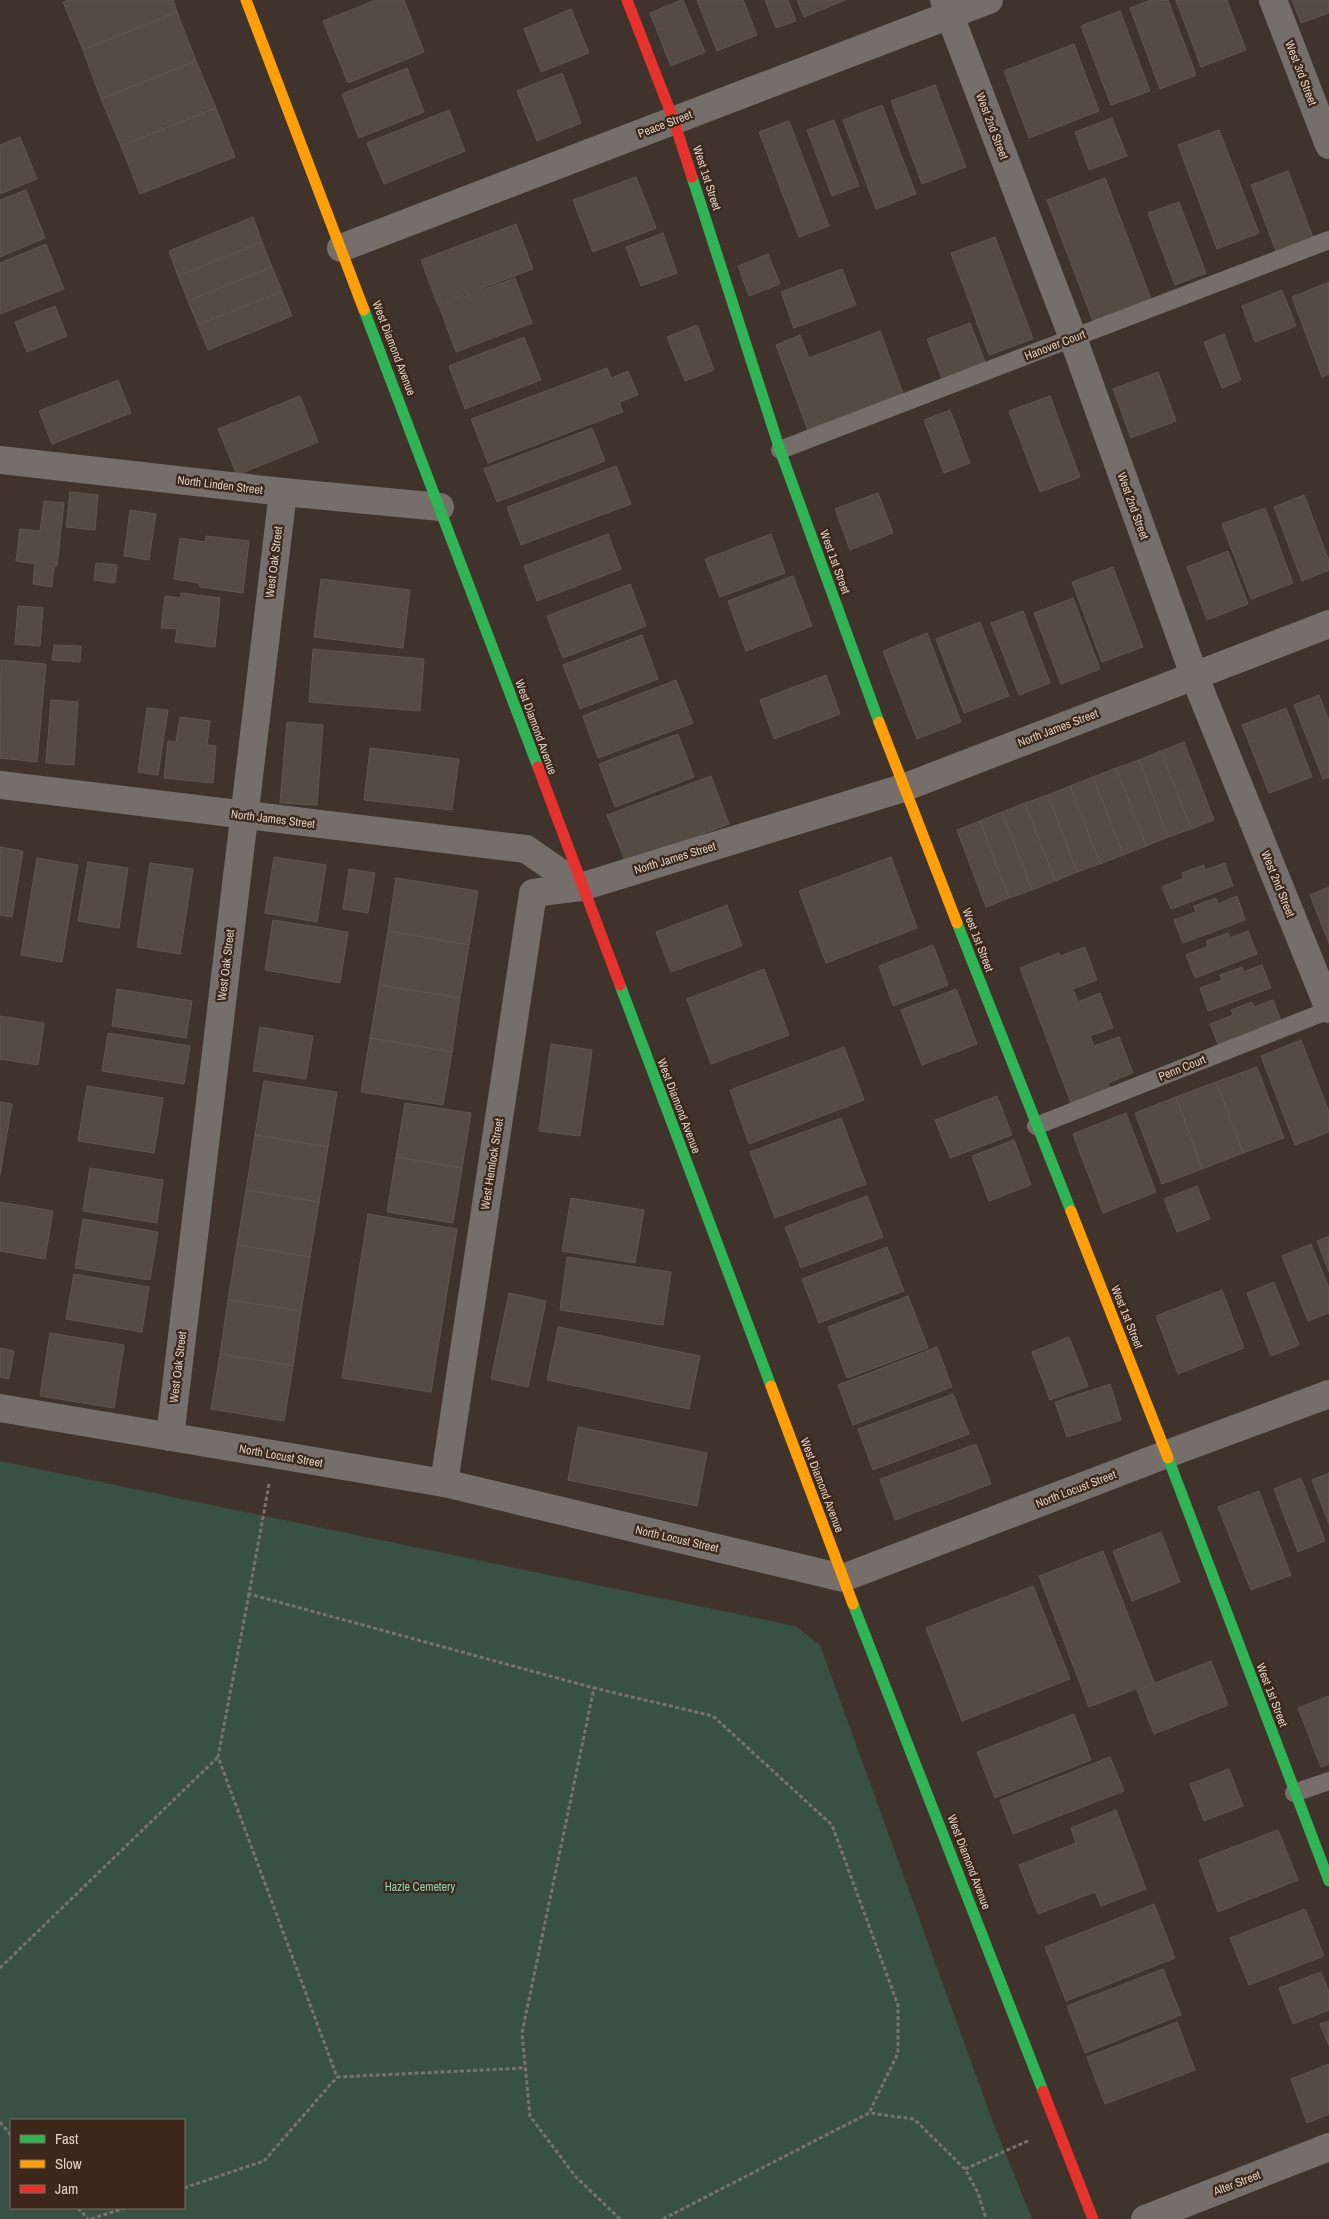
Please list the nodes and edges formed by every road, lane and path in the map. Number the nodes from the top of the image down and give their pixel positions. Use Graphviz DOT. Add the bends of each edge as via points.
graph roads {
  1 [pos="246,0"];
  2 [pos="627,0"];
  3 [pos="989,0"];
  4 [pos="1274,0"];
  5 [pos="947,8"];
  6 [pos="674,121"];
  7 [pos="1329,145"];
  8 [pos="1329,240"];
  9 [pos="341,248"];
  10 [pos="1073,338"];
  11 [pos="780,450"];
  12 [pos="1,463"];
  13 [pos="283,492"];
  14 [pos="440,507"];
  15 [pos="1329,624"];
  16 [pos="1194,675"];
  17 [pos="0,785"];
  18 [pos="903,788"];
  19 [pos="244,816"];
  20 [pos="581,887"];
  21 [pos="1329,1010"];
  22 [pos="1036,1126"];
  23 [pos="1329,1394"];
  24 [pos="0,1408"];
  25 [pos="170,1437"];
  26 [pos="1167,1454"];
  27 [pos="274,1455"];
  28 [pos="444,1483"];
  29 [pos="843,1578"];
  30 [pos="249,1594"];
  31 [pos="594,1688"];
  32 [pos="218,1757"];
  33 [pos="1329,1781"];
  34 [pos="1294,1793"];
  35 [pos="1329,1881"];
  36 [pos="0,1968"];
  37 [pos="525,2068"];
  38 [pos="337,2077"];
  39 [pos="868,2113"];
  40 [pos="0,2122"];
  41 [pos="1058,2128"];
  42 [pos="10,2134"];
  43 [pos="1329,2147"];
  44 [pos="965,2169"];
  45 [pos="185,2188"];
  46 [pos="79,2209"];
  47 [pos="122,2209"];
  48 [pos="90,2219"];
  49 [pos="620,2219"];
  50 [pos="663,2219"];
  51 [pos="986,2219"];
  52 [pos="1093,2219"];
  53 [pos="1145,2219"];
  1 -- 9 [label="street, West Diamond Avenue"];
  2 -- 6 [label="street, West 1st Street"];
  3 -- 5 [label="street, Peace Street"];
  4 -- 7 [label="street, West 3rd Street"];
  5 -- 6 [label="street, Peace Street"];
  5 -- 10 [label="street, West 2nd Street"];
  6 -- 9 [label="street, Peace Street"];
  6 -- 11 [label="street, West 1st Street"];
  8 -- 10 [label="lane, Hanover Court"];
  9 -- 14 [label="street, West Diamond Avenue"];
  10 -- 11 [label="lane, Hanover Court"];
  10 -- 16 [label="street, West 2nd Street"];
  11 -- 18 [label="street, West 1st Street"];
  12 -- 13 [label="street, North Linden Street"];
  13 -- 14 [label="street, North Linden Street"];
  13 -- 19 [label="street, West Oak Street"];
  14 -- 20 [label="street, West Diamond Avenue"];
  15 -- 16 [label="street, North James Street"];
  16 -- 18 [label="street, North James Street"];
  16 -- 21 [label="street, West 2nd Street"];
  17 -- 19 [label="street, North James Street"];
  18 -- 20 [label="street, North James Street"];
  18 -- 22 [label="street, West 1st Street"];
  19 -- 20 [label="street, North James Street" via="526,849"];
  19 -- 25 [label="street, West Oak Street"];
  20 -- 28 [label="street, West Hemlock Street" via="533,893"];
  20 -- 29 [label="street, West Diamond Avenue"];
  21 -- 22 [label="lane, Penn Court"];
  22 -- 26 [label="street, West 1st Street"];
  23 -- 26 [label="street, North Locust Street"];
  24 -- 25 [label="street, North Locust Street"];
  25 -- 27 [label="street, North Locust Street"];
  26 -- 29 [label="street, North Locust Street"];
  26 -- 34 [label="street, West 1st Street"];
  27 -- 28 [label="street, North Locust Street"];
  27 -- 30 [label="path"];
  28 -- 29 [label="street, North Locust Street"];
  29 -- 41 [label="street, West Diamond Avenue"];
  30 -- 31 [label="path"];
  30 -- 32 [label="path"];
  31 -- 37 [label="path" via="522,2033"];
  31 -- 39 [label="path" via="713,1716 832,1825 898,2006 898,2053"];
  32 -- 36 [label="path"];
  32 -- 38 [label="path"];
  33 -- 34 [label="lane"];
  34 -- 35 [label="street, West 1st Street"];
  37 -- 38 [label="path"];
  37 -- 49 [label="path" via="530,2116 575,2176"];
  38 -- 45 [label="path" via="264,2161"];
  39 -- 44 [label="path" via="914,2119"];
  39 -- 50 [label="path"];
  40 -- 42 [label="path"];
  41 -- 44 [label="path"];
  41 -- 52 [label="street, West Diamond Avenue"];
  43 -- 53 [label="street, Alter Street"];
  44 -- 51 [label="path" via="978,2193"];
  46 -- 48 [label="path"];
  47 -- 48 [label="path"];
}
